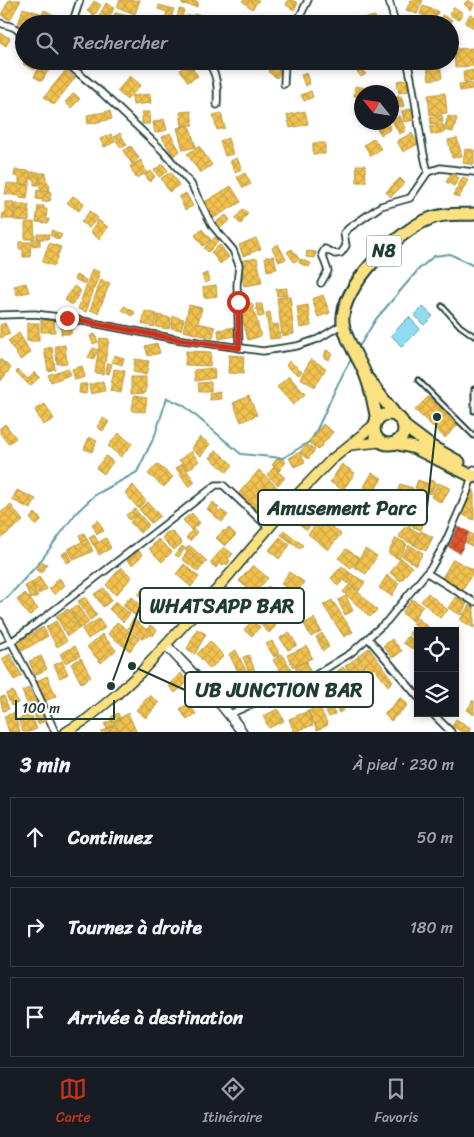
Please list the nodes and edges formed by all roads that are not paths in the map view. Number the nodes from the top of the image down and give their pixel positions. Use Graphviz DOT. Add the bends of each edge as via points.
graph roads {
  1 [pos="80,0"];
  2 [pos="308,0"];
  3 [pos="390,0"];
  4 [pos="75,15"];
  5 [pos="300,15"];
  6 [pos="393,15"];
  7 [pos="0,23"];
  8 [pos="15,28"];
  9 [pos="75,70"];
  10 [pos="213,70"];
  11 [pos="284,70"];
  12 [pos="409,70"];
  13 [pos="284,84"];
  14 [pos="217,105"];
  15 [pos="428,172"];
  16 [pos="474,172"];
  17 [pos="474,214"];
  18 [pos="321,283"];
  19 [pos="442,306"];
  20 [pos="0,315"];
  21 [pos="343,324"];
  22 [pos="474,336"];
  23 [pos="239,348"];
  24 [pos="367,378"];
  25 [pos="418,380"];
  26 [pos="474,389"];
  27 [pos="474,411"];
  28 [pos="376,422"];
  29 [pos="400,422"];
  30 [pos="474,436"];
  31 [pos="381,442"];
  32 [pos="394,444"];
  33 [pos="348,445"];
  34 [pos="474,472"];
  35 [pos="269,528"];
  36 [pos="427,573"];
  37 [pos="474,602"];
  38 [pos="0,622"];
  39 [pos="369,639"];
  40 [pos="11,642"];
  41 [pos="166,644"];
  42 [pos="0,647"];
  43 [pos="414,692"];
  44 [pos="230,714"];
  45 [pos="436,717"];
  46 [pos="55,732"];
  47 [pos="66,732"];
  48 [pos="242,732"];
  49 [pos="451,732"];
  1 -- 4 [label="street"];
  2 -- 5 [label="street"];
  3 -- 6 [label="street"];
  7 -- 8 [label="street"];
  9 -- 23 [label="street" via="162,151 191,184 212,225 233,250 239,265"];
  10 -- 14 [label="street" via="217,80"];
  11 -- 13 [label="street"];
  12 -- 15 [label="street"];
  15 -- 16 [label="street" via="440,168"];
  15 -- 18 [label="street" via="410,198 381,206 349,228 344,233 346,246 340,254 325,249 322,254 328,271"];
  17 -- 21 [label="highway, N8" via="429,218 398,239 363,273 352,290 344,310"];
  19 -- 22 [label="lane"];
  20 -- 23 [label="street" via="35,314 67,318"];
  21 -- 23 [label="street" via="318,339 297,346 263,351"];
  21 -- 24 [label="highway"];
  24 -- 28 [label="highway"];
  24 -- 29 [label="highway"];
  25 -- 30 [label="lane"];
  26 -- 27 [label="lane"];
  28 -- 29 [label="highway" via="387,414"];
  28 -- 31 [label="highway" via="375,434"];
  28 -- 33 [label="main road"];
  29 -- 32 [label="highway" via="402,437"];
  29 -- 34 [label="highway" via="432,447"];
  31 -- 32 [label="highway"];
  31 -- 33 [label="main road"];
  32 -- 34 [label="highway" via="414,448"];
  33 -- 35 [label="main road"];
  34 -- 36 [label="street" via="445,543"];
  35 -- 40 [label="street" via="223,486 216,485"];
  35 -- 41 [label="main road"];
  36 -- 37 [label="street"];
  36 -- 39 [label="street"];
  38 -- 40 [label="street"];
  39 -- 43 [label="street"];
  39 -- 44 [label="street" via="309,678"];
  40 -- 42 [label="street"];
  40 -- 46 [label="street"];
  41 -- 44 [label="street"];
  41 -- 47 [label="main road" via="116,696"];
  44 -- 48 [label="street"];
  45 -- 49 [label="street"];
}
